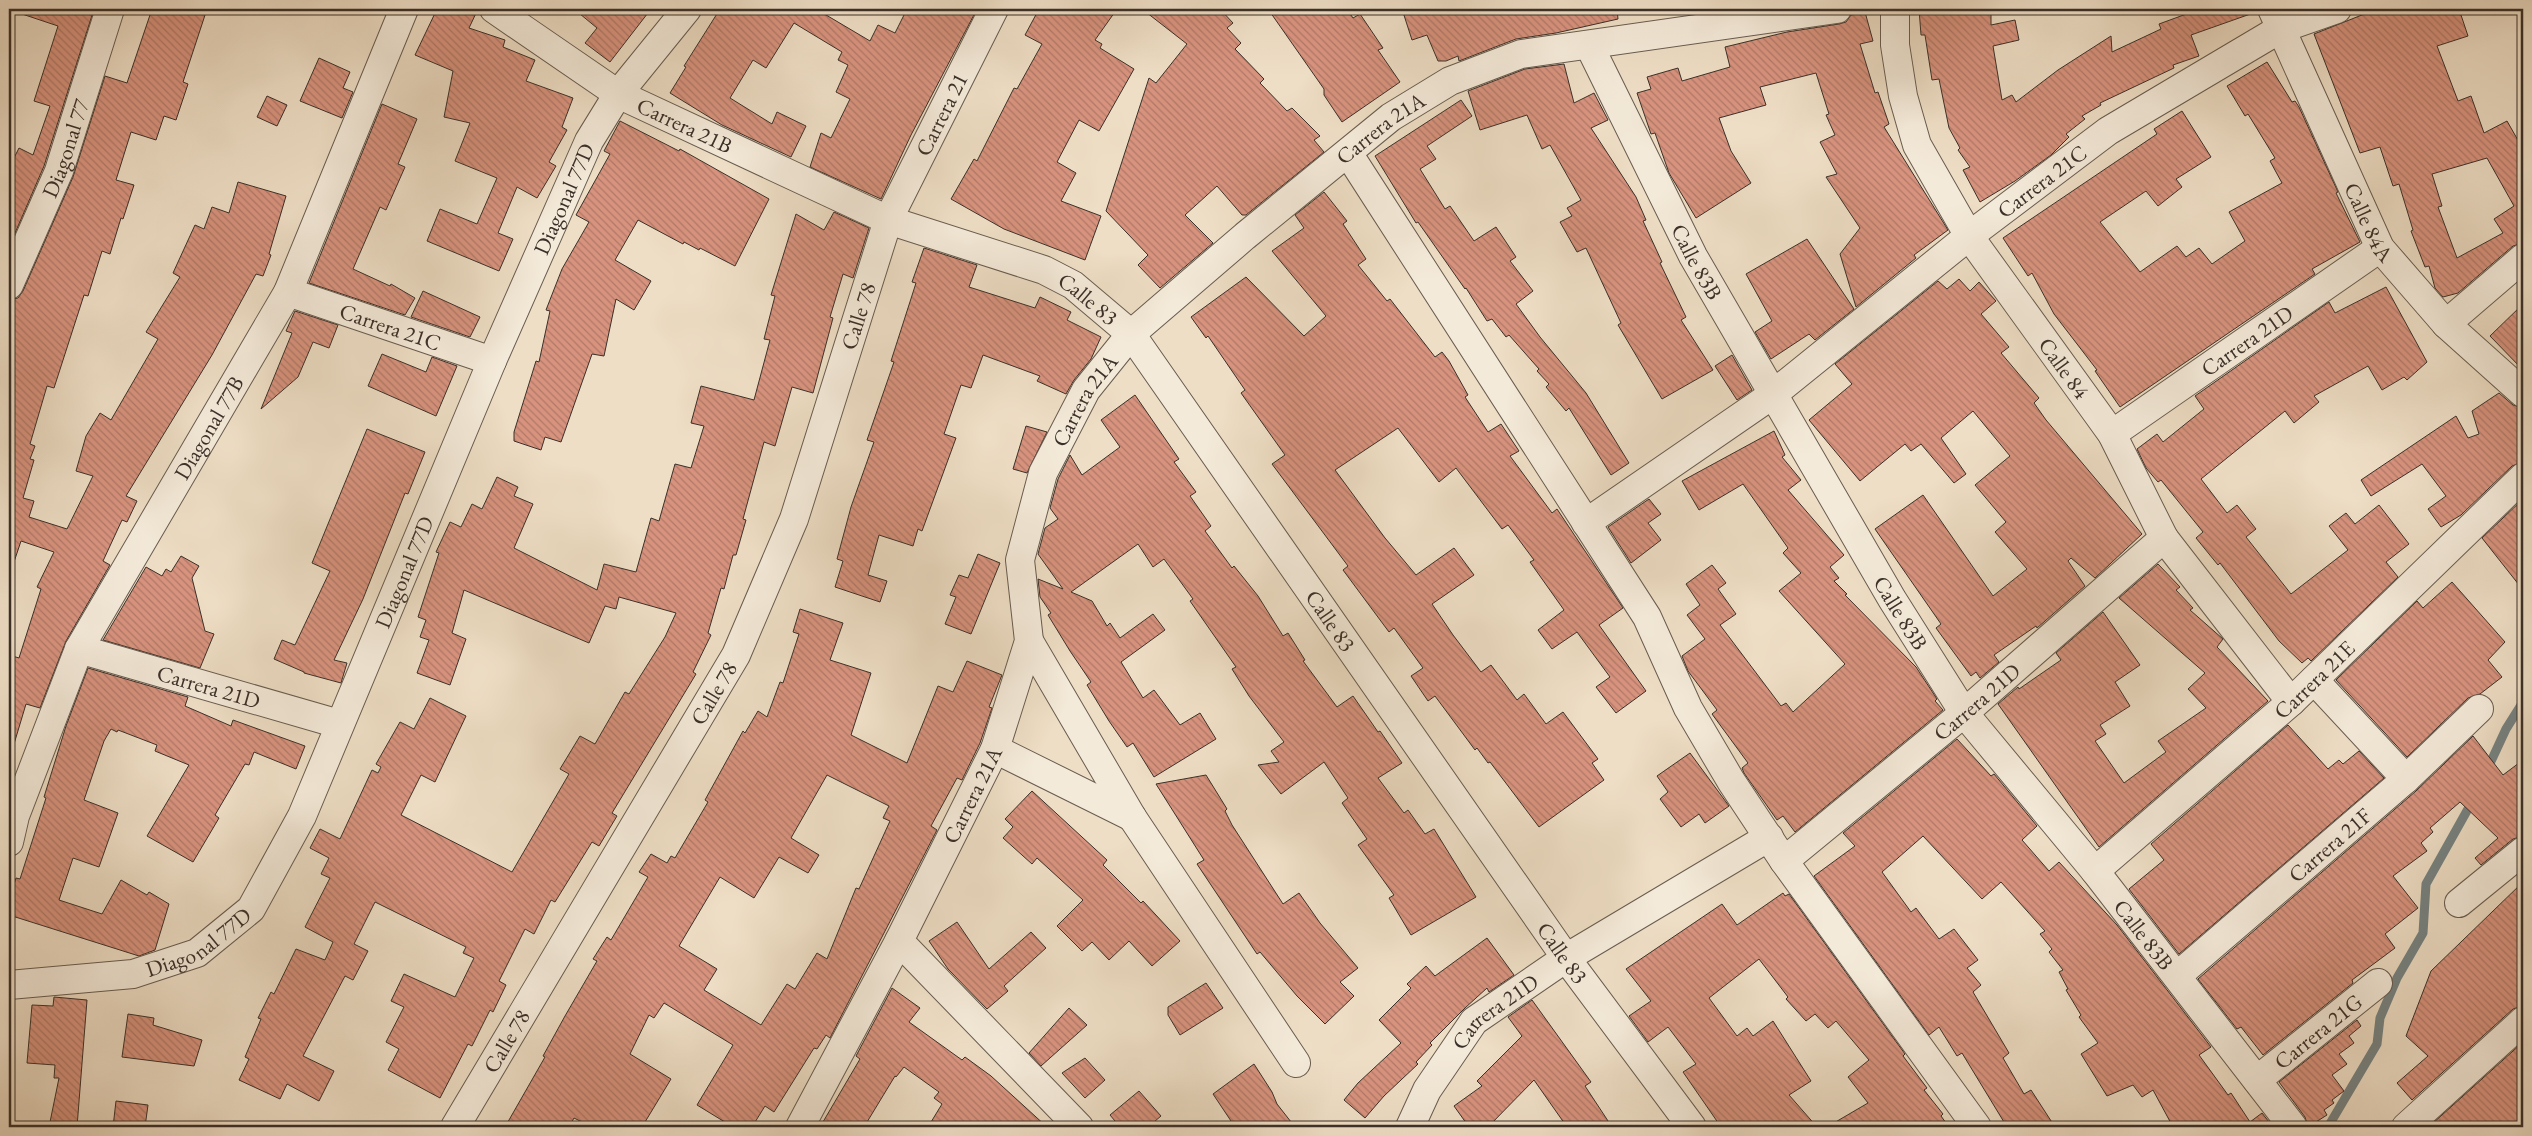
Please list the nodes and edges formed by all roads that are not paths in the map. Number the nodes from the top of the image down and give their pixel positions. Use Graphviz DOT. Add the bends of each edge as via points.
graph roads {
  1 [pos="110,9"];
  2 [pos="404,9"];
  3 [pos="494,9"];
  4 [pos="687,9"];
  5 [pos="994,9"];
  6 [pos="1837,9"];
  7 [pos="1895,9"];
  8 [pos="2337,9"];
  9 [pos="2276,19"];
  10 [pos="1589,45"];
  11 [pos="618,94"];
  12 [pos="1348,153"];
  13 [pos="888,220"];
  14 [pos="1969,236"];
  15 [pos="2380,248"];
  16 [pos="2523,258"];
  17 [pos="9,285"];
  18 [pos="288,292"];
  19 [pos="2446,324"];
  20 [pos="1131,334"];
  21 [pos="492,361"];
  22 [pos="2523,394"];
  23 [pos="1772,395"];
  24 [pos="2112,434"];
  25 [pos="2523,477"];
  26 [pos="1586,523"];
  27 [pos="2164,538"];
  28 [pos="1029,641"];
  29 [pos="79,649"];
  30 [pos="2314,680"];
  31 [pos="2291,702"];
  32 [pos="2479,709"];
  33 [pos="1964,713"];
  34 [pos="339,724"];
  35 [pos="995,749"];
  36 [pos="2406,779"];
  37 [pos="1132,817"];
  38 [pos="1769,837"];
  39 [pos="9,842"];
  40 [pos="2523,851"];
  41 [pos="1784,861"];
  42 [pos="2095,871"];
  43 [pos="2459,903"];
  44 [pos="899,941"];
  45 [pos="1566,958"];
  46 [pos="2177,976"];
  47 [pos="2378,982"];
  48 [pos="9,985"];
  49 [pos="2523,1021"];
  50 [pos="1296,1063"];
  51 [pos="2257,1080"];
  52 [pos="455,1127"];
  53 [pos="800,1127"];
  54 [pos="1079,1127"];
  55 [pos="1410,1127"];
  56 [pos="1692,1127"];
  57 [pos="1977,1127"];
  58 [pos="2294,1127"];
  59 [pos="2406,1127"];
  1 -- 17 [label="street, Diagonal 77" via="59,171"];
  2 -- 18 [label="street, Diagonal 77B"];
  3 -- 11 [label="street, Carrera 21B"];
  4 -- 11 [label="street, Diagonal 77D"];
  5 -- 13 [label="street, Carrera 21"];
  6 -- 10 [label="street, Carrera 21A"];
  7 -- 14 [label="street, Calle 84" via="1894,45 1917,145"];
  8 -- 9 [label="street, Carrera 21C"];
  9 -- 14 [label="street, Carrera 21C" via="2108,131"];
  9 -- 15 [label="street, Calle 84A"];
  10 -- 12 [label="street, Carrera 21A" via="1521,54 1450,81 1392,117"];
  10 -- 23 [label="street, Calle 83B" via="1693,256"];
  11 -- 13 [label="street, Carrera 21B"];
  11 -- 21 [label="street, Diagonal 77D" via="589,141"];
  12 -- 20 [label="street, Carrera 21A"];
  12 -- 26 [label="street"];
  13 -- 20 [label="street, Calle 83" via="1044,270 1073,285"];
  13 -- 52 [label="street, Calle 78" via="794,519 736,655"];
  14 -- 23 [label="street, Carrera 21C"];
  14 -- 24 [label="street, Calle 84"];
  15 -- 19 [label="street, Calle 84A"];
  15 -- 24 [label="street, Carrera 21D"];
  16 -- 19 [label="street"];
  18 -- 21 [label="street, Carrera 21C"];
  18 -- 29 [label="street, Diagonal 77B"];
  19 -- 22 [label="street, Calle 84A"];
  20 -- 28 [label="street, Carrera 21A" via="1086,390 1043,473 1020,560"];
  20 -- 45 [label="street, Calle 83"];
  21 -- 34 [label="street, Diagonal 77D"];
  23 -- 26 [label="street, Carrera 21C"];
  23 -- 33 [label="street, Calle 83B" via="1892,600"];
  24 -- 27 [label="street, Calle 84"];
  25 -- 30 [label="street, Carrera 21E"];
  26 -- 38 [label="street" via="1647,616 1688,708"];
  27 -- 31 [label="street, Calle 84"];
  27 -- 33 [label="street, Carrera 21D"];
  28 -- 35 [label="street, Carrera 21A"];
  28 -- 37 [label="street"];
  29 -- 34 [label="street, Carrera 21D"];
  29 -- 39 [label="street, Diagonal 77B" via="15,816"];
  30 -- 31 [label="street, Carrera 21E"];
  30 -- 36 [label="street"];
  31 -- 42 [label="street, Carrera 21E"];
  32 -- 36 [label="street, Carrera 21F"];
  33 -- 41 [label="street, Carrera 21D"];
  33 -- 42 [label="street, Calle 83B"];
  34 -- 48 [label="street, Diagonal 77D" via="302,816 251,909 198,953 132,974"];
  35 -- 37 [label="street"];
  35 -- 44 [label="street, Carrera 21A"];
  36 -- 46 [label="street, Carrera 21F"];
  37 -- 50 [label="street"];
  38 -- 41 [label="street"];
  38 -- 45 [label="street, Carrera 21D"];
  40 -- 43 [label="street"];
  41 -- 57 [label="street"];
  42 -- 46 [label="street, Calle 83B"];
  44 -- 53 [label="street, Carrera 21A"];
  44 -- 54 [label="street"];
  45 -- 55 [label="street, Carrera 21D" via="1474,1021 1427,1090"];
  45 -- 56 [label="street, Calle 83"];
  46 -- 51 [label="street, Calle 83B"];
  47 -- 51 [label="street, Carrera 21G"];
  49 -- 59 [label="street"];
  51 -- 58 [label="street, Calle 83B"];
}
